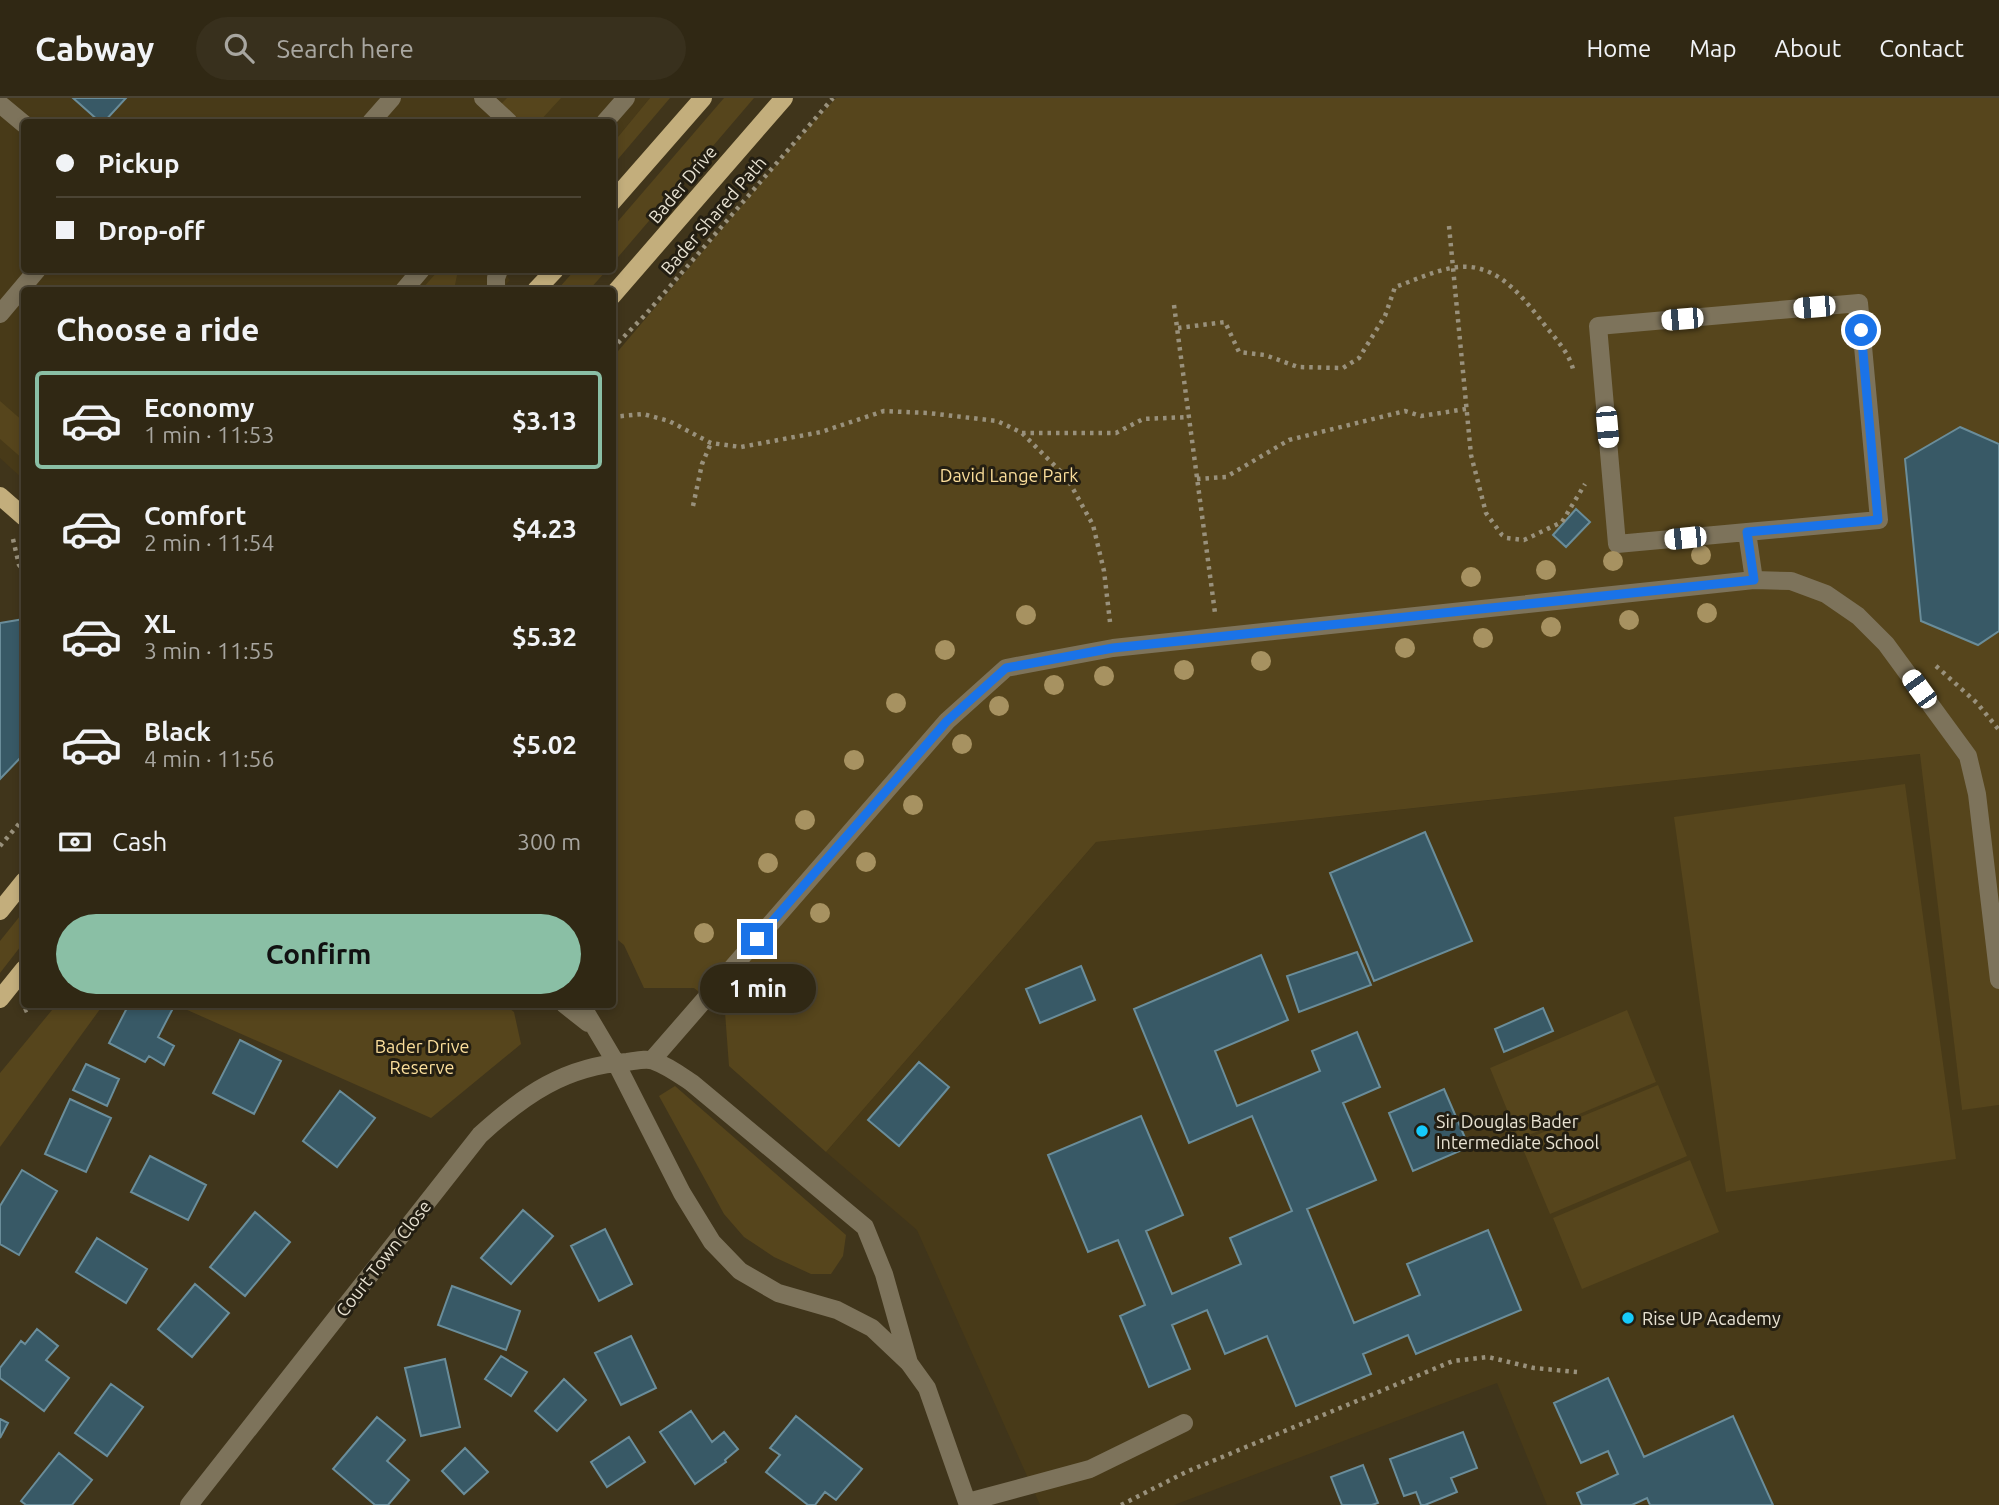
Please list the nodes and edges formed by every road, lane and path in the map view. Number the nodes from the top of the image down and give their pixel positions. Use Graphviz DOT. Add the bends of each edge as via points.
graph roads {
  1 [pos="392,98"];
  2 [pos="483,98"];
  3 [pos="626,98"];
  4 [pos="703,98"];
  5 [pos="784,98"];
  6 [pos="833,98"];
  7 [pos="0,104"];
  8 [pos="374,119"];
  9 [pos="506,119"];
  10 [pos="608,119"];
  11 [pos="21,122"];
  12 [pos="616,197"];
  13 [pos="1449,226"];
  14 [pos="1453,267"];
  15 [pos="34,273"];
  16 [pos="417,273"];
  17 [pos="552,273"];
  18 [pos="23,287"];
  19 [pos="406,287"];
  20 [pos="540,287"];
  21 [pos="21,289"];
  22 [pos="616,291"];
  23 [pos="1174,305"];
  24 [pos="0,314"];
  25 [pos="1178,328"];
  26 [pos="616,345"];
  27 [pos="1577,380"];
  28 [pos="1466,409"];
  29 [pos="1189,416"];
  30 [pos="616,417"];
  31 [pos="1022,433"];
  32 [pos="711,443"];
  33 [pos="1197,478"];
  34 [pos="1587,481"];
  35 [pos="0,496"];
  36 [pos="693,506"];
  37 [pos="21,514"];
  38 [pos="1747,532"];
  39 [pos="15,547"];
  40 [pos="21,567"];
  41 [pos="1754,580"];
  42 [pos="1218,637"];
  43 [pos="1113,648"];
  44 [pos="21,822"];
  45 [pos="0,846"];
  46 [pos="21,885"];
  47 [pos="0,911"];
  48 [pos="21,973"];
  49 [pos="1999,980"];
  50 [pos="0,999"];
  51 [pos="32,1008"];
  52 [pos="570,1008"];
  53 [pos="584,1008"];
  54 [pos="22,1012"];
  55 [pos="599,1032"];
  56 [pos="652,1060"];
  57 [pos="616,1063"];
  58 [pos="909,1363"];
  59 [pos="1577,1372"];
  60 [pos="1184,1423"];
  61 [pos="968,1503"];
  62 [pos="188,1505"];
  63 [pos="1121,1505"];
  1 -- 8 [label="street"];
  2 -- 9 [label="street"];
  3 -- 10 [label="street"];
  4 -- 12 [label="main road"];
  5 -- 22 [label="main road, Bader Drive"];
  6 -- 26 [label="path, Bader Shared Path"];
  7 -- 11 [label="street"];
  13 -- 14 [label="path"];
  14 -- 25 [label="path" via="1395,287 1385,316 1359,358 1343,368 1298,367 1239,352 1225,322"];
  14 -- 27 [label="path" via="1482,268 1514,289 1571,360"];
  14 -- 28 [label="path"];
  15 -- 18 [label="street"];
  16 -- 19 [label="street"];
  17 -- 20 [label="main road"];
  21 -- 24 [label="street"];
  23 -- 25 [label="path"];
  25 -- 29 [label="path"];
  28 -- 33 [label="path" via="1421,416 1405,411 1289,440 1226,477"];
  28 -- 34 [label="path" via="1471,455 1486,513 1507,538 1524,540 1562,522"];
  29 -- 31 [label="path" via="1143,419 1116,433"];
  29 -- 33 [label="path"];
  30 -- 32 [label="path" via="643,414"];
  31 -- 32 [label="path" via="997,421 884,411 772,442 741,447"];
  31 -- 43 [label="path" via="1067,478 1093,525"];
  32 -- 36 [label="path"];
  33 -- 42 [label="path"];
  35 -- 37 [label="main road"];
  38 -- 38 [label="street" via="1878,520 1859,303 1598,326 1617,544"];
  38 -- 41 [label="street"];
  39 -- 40 [label="path"];
  41 -- 42 [label="street"];
  41 -- 49 [label="street" via="1791,582 1826,594 1858,616 1886,644 1968,756"];
  42 -- 43 [label="street"];
  43 -- 56 [label="street" via="1006,668 947,721"];
  44 -- 45 [label="path"];
  46 -- 47 [label="main road"];
  48 -- 50 [label="main road"];
  51 -- 54 [label="path"];
  52 -- 55 [label="street"];
  53 -- 55 [label="street"];
  55 -- 57 [label="street"];
  56 -- 57 [label="street, Court Town Close"];
  56 -- 58 [label="street" via="692,1083 865,1227 884,1274"];
  57 -- 58 [label="street" via="682,1193 712,1242 740,1271 778,1293 837,1310 872,1328"];
  57 -- 62 [label="street, Court Town Close" via="554,1080 509,1109 480,1135"];
  58 -- 61 [label="street" via="927,1388"];
  59 -- 63 [label="path" via="1488,1357 1453,1361 1186,1472"];
  60 -- 61 [label="street" via="1090,1469"];
}
